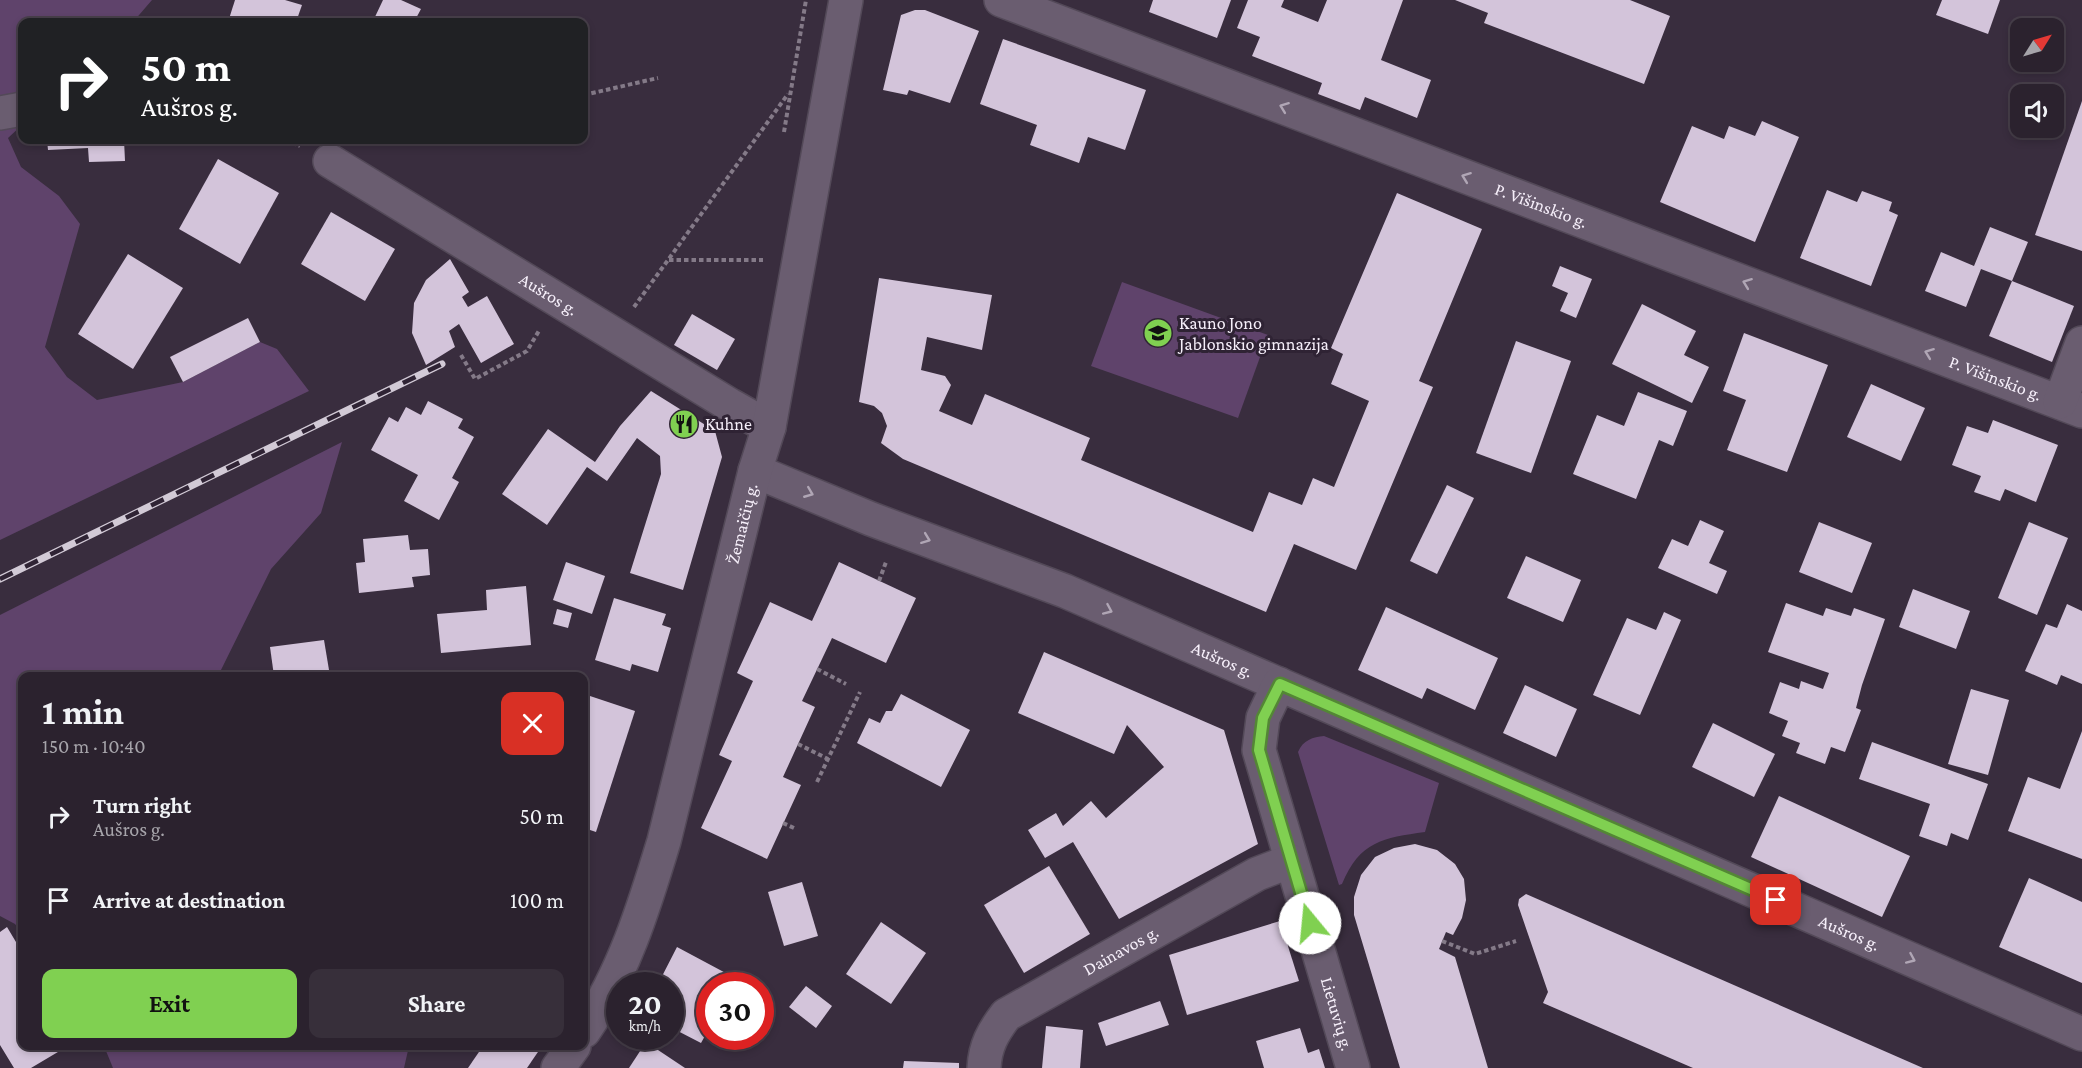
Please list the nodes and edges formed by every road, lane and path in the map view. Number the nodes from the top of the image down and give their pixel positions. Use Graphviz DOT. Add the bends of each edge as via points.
graph roads {
  1 [pos="846,0"];
  2 [pos="1001,0"];
  3 [pos="658,78"];
  4 [pos="790,92"];
  5 [pos="588,94"];
  6 [pos="18,110"];
  7 [pos="0,113"];
  8 [pos="330,161"];
  9 [pos="668,260"];
  10 [pos="764,260"];
  11 [pos="558,300"];
  12 [pos="615,334"];
  13 [pos="2082,343"];
  14 [pos="461,355"];
  15 [pos="2071,406"];
  16 [pos="769,427"];
  17 [pos="754,471"];
  18 [pos="817,669"];
  19 [pos="846,684"];
  20 [pos="1280,684"];
  21 [pos="860,692"];
  22 [pos="798,744"];
  23 [pos="828,759"];
  24 [pos="816,782"];
  25 [pos="783,823"];
  26 [pos="794,828"];
  27 [pos="1291,861"];
  28 [pos="1442,941"];
  29 [pos="1516,941"];
  30 [pos="588,1025"];
  31 [pos="2082,1034"];
  32 [pos="571,1050"];
  33 [pos="558,1068"];
  34 [pos="984,1068"];
  35 [pos="1353,1068"];
  1 -- 16 [label="street, Žemaičių g."];
  15 -- 2 [label="street, P. Višinskio g., one-way"];
  3 -- 5 [label="path"];
  4 -- 9 [label="path"];
  6 -- 7 [label="street"];
  8 -- 11 [label="street, Aušros g."];
  9 -- 10 [label="path"];
  9 -- 12 [label="path"];
  11 -- 12 [label="street, Aušros g."];
  11 -- 14 [label="path" via="526,351 475,380"];
  12 -- 16 [label="street, Aušros g."];
  13 -- 15 [label="street"];
  16 -- 17 [label="street, Žemaičių g."];
  17 -- 20 [label="street, Aušros g., one-way" via="1065,591"];
  17 -- 30 [label="street, Žemaičių g." via="647,898 600,1008"];
  18 -- 19 [label="path"];
  20 -- 27 [label="street, Lietuvių g." via="1263,718 1259,750"];
  20 -- 31 [label="street, Aušros g., one-way"];
  21 -- 23 [label="path"];
  22 -- 23 [label="path"];
  23 -- 24 [label="path"];
  25 -- 26 [label="path"];
  27 -- 34 [label="street, Dainavos g." via="1257,874 1006,1015 994,1030 985,1052"];
  27 -- 35 [label="street, Lietuvių g."];
  28 -- 29 [label="path" via="1474,954"];
  32 -- 33 [label="street"];
}
